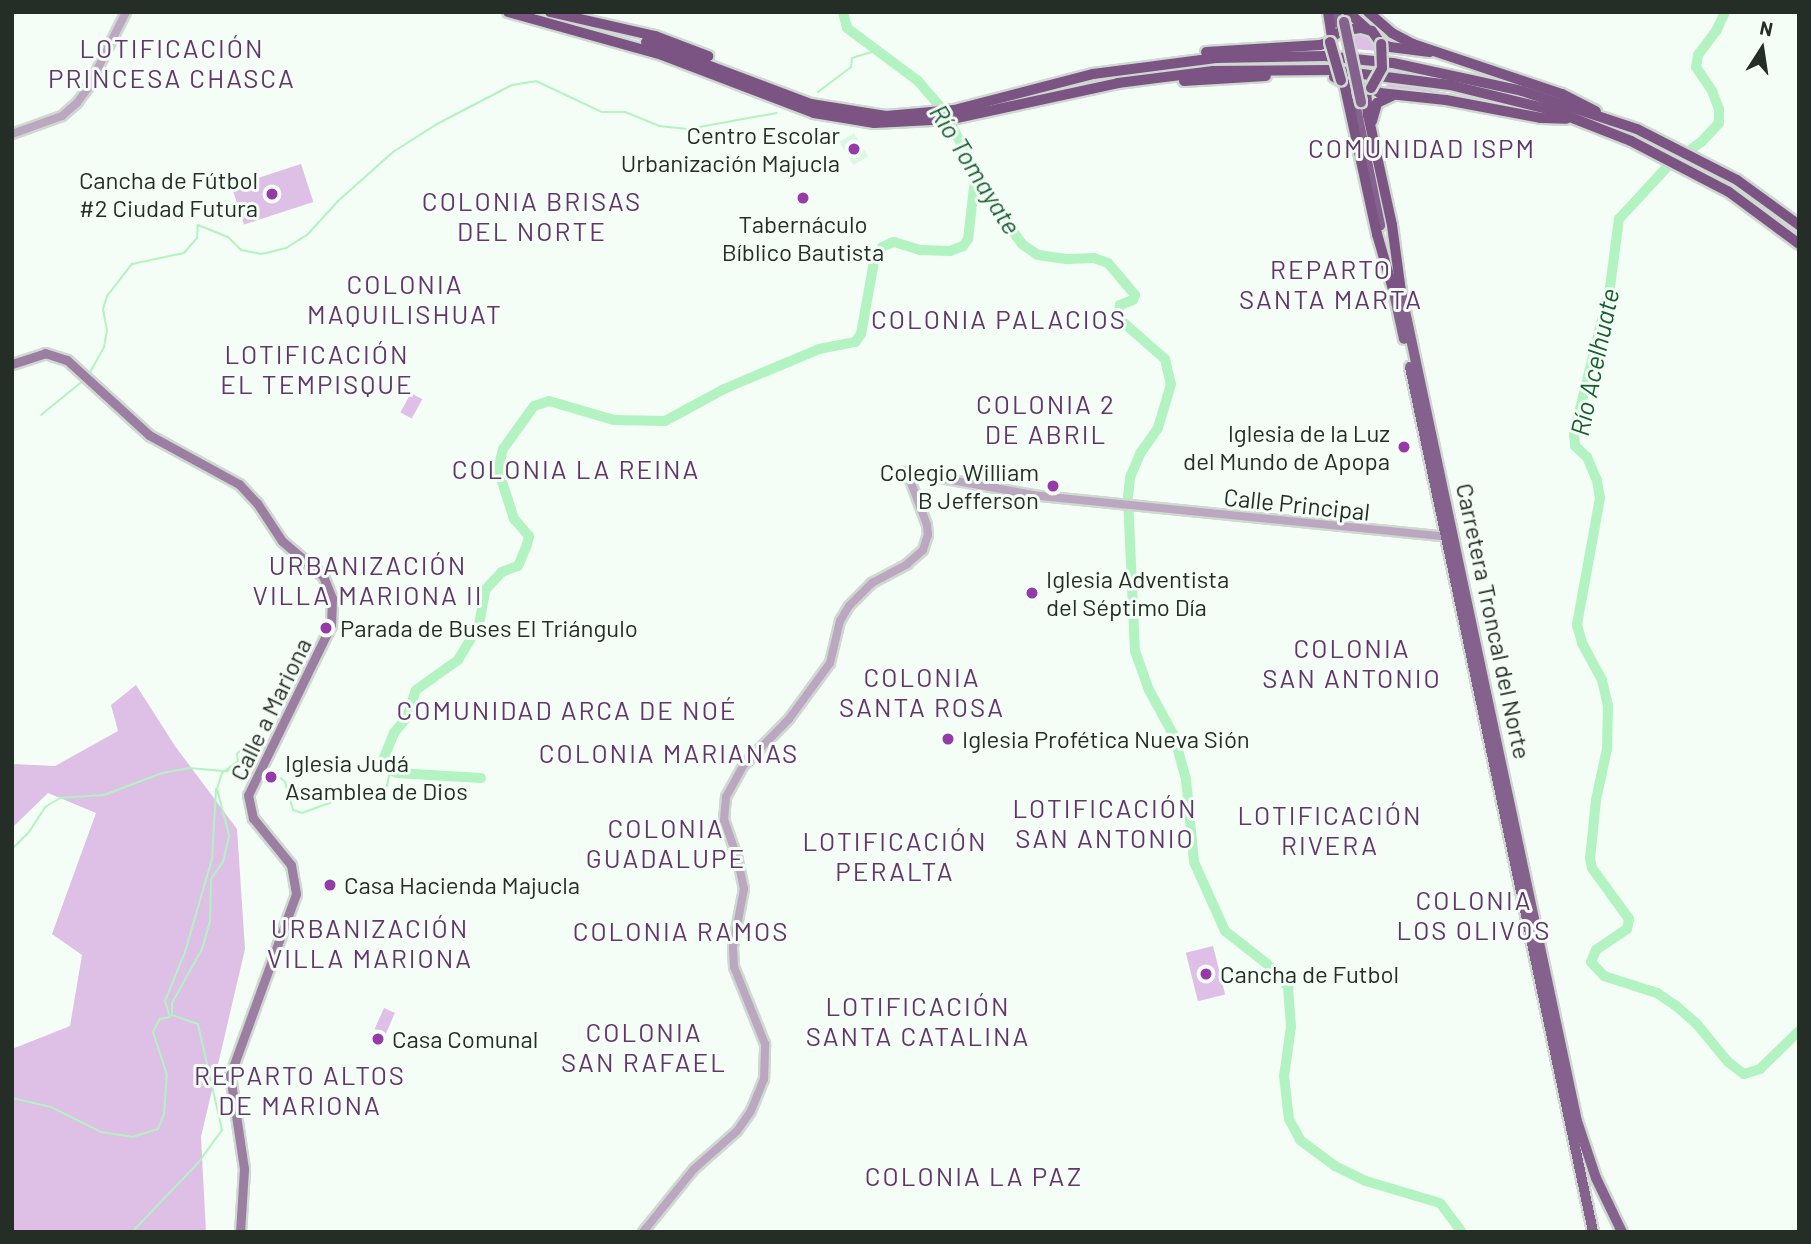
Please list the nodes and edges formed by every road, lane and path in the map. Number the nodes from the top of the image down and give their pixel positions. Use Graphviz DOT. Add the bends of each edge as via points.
graph roads {
  1 [pos="126,12"];
  2 [pos="508,12"];
  3 [pos="537,12"];
  4 [pos="550,12"];
  5 [pos="1328,12"];
  6 [pos="1368,12"];
  7 [pos="1342,16"];
  8 [pos="1368,29"];
  9 [pos="1331,39"];
  10 [pos="1381,44"];
  11 [pos="1430,52"];
  12 [pos="1123,69"];
  13 [pos="1343,81"];
  14 [pos="756,83"];
  15 [pos="1118,83"];
  16 [pos="1368,88"];
  17 [pos="1397,95"];
  18 [pos="995,106"];
  19 [pos="1608,118"];
  20 [pos="899,120"];
  21 [pos="1576,120"];
  22 [pos="12,134"];
  23 [pos="1374,138"];
  24 [pos="1799,225"];
  25 [pos="1799,244"];
  26 [pos="1398,292"];
  27 [pos="12,365"];
  28 [pos="1447,537"];
  29 [pos="240,1232"];
  30 [pos="643,1232"];
  31 [pos="1593,1232"];
  32 [pos="1622,1232"];
  1 -- 22 [label="street" via="77,103 62,116"];
  2 -- 20 [label="highway" via="662,55 814,113 860,122"];
  3 -- 14 [label="highway" via="669,49"];
  4 -- 14 [label="highway" via="674,43"];
  5 -- 9 [label="highway"];
  6 -- 11 [label="highway" via="1392,33"];
  7 -- 8 [label="highway"];
  7 -- 26 [label="main road, Carretera Troncal del Norte"];
  8 -- 9 [label="highway" via="1349,29"];
  8 -- 10 [label="highway"];
  9 -- 12 [label="highway" via="1210,51"];
  9 -- 13 [label="highway, bridge"];
  10 -- 11 [label="highway"];
  10 -- 16 [label="highway, bridge" via="1382,68"];
  11 -- 19 [label="highway" via="1562,94"];
  12 -- 18 [label="highway" via="1061,82"];
  12 -- 19 [label="highway" via="1216,58 1360,58 1490,83"];
  13 -- 15 [label="highway" via="1311,75"];
  13 -- 16 [label="highway"];
  13 -- 26 [label="highway" via="1377,234"];
  14 -- 20 [label="highway" via="826,108"];
  15 -- 18 [label="highway"];
  15 -- 21 [label="highway" via="1213,71 1330,70 1450,85"];
  16 -- 17 [label="highway"];
  16 -- 23 [label="highway"];
  17 -- 21 [label="highway"];
  17 -- 23 [label="highway" via="1375,106"];
  18 -- 20 [label="highway" via="952,119"];
  19 -- 24 [label="highway" via="1712,166"];
  21 -- 25 [label="highway" via="1729,192"];
  23 -- 26 [label="highway" via="1392,225"];
  26 -- 28 [label="main road, Carretera Troncal del Norte"];
  26 -- 32 [label="main road, Carretera Troncal del Norte" via="1577,1121 1596,1178"];
  27 -- 29 [label="main road, Calle a Mariona" via="45,353 67,360 149,435 248,491 282,541 323,576 332,598 331,625 248,795 253,818 287,857 296,887 230,1075 244,1170"];
  28 -- 30 [label="street, Calle Principal" via="1030,495 907,472 927,525 923,550 872,583 849,606 840,621 831,663 789,719 736,775 726,797 724,820 744,890 733,947 734,967 765,1044 764,1079 737,1130 694,1169"];
  28 -- 31 [label="main road, Carretera Troncal del Norte"];
}
